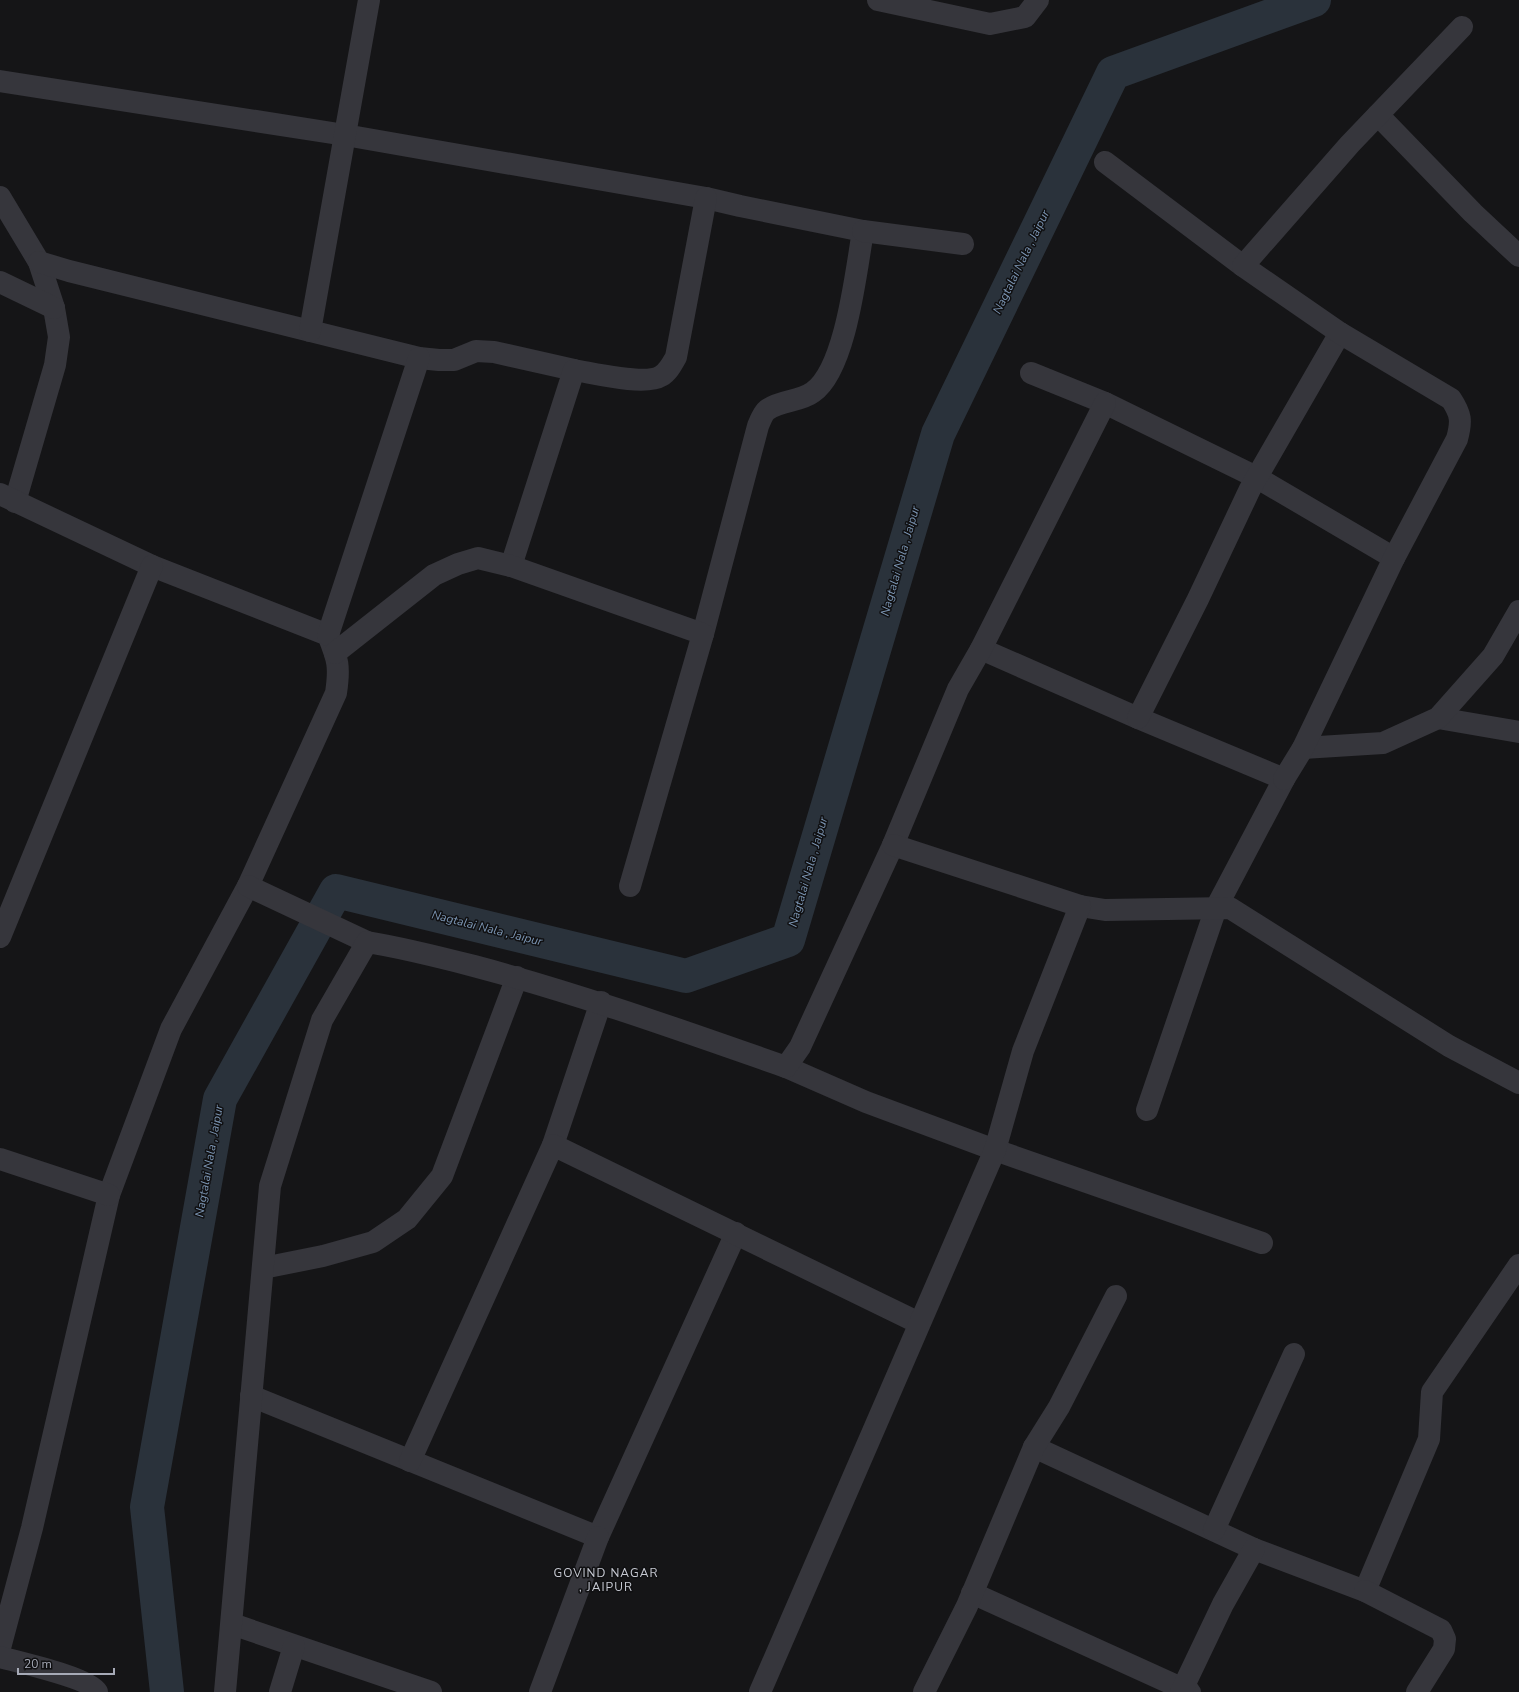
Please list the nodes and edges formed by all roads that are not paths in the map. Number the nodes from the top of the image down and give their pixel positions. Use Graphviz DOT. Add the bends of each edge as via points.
graph roads {
  1 [pos="369,0"];
  2 [pos="878,0"];
  3 [pos="1038,0"];
  4 [pos="1462,27"];
  5 [pos="0,81"];
  6 [pos="1378,116"];
  7 [pos="344,136"];
  8 [pos="1105,162"];
  9 [pos="0,197"];
  10 [pos="706,198"];
  11 [pos="863,231"];
  12 [pos="963,244"];
  13 [pos="1519,256"];
  14 [pos="39,262"];
  15 [pos="1242,266"];
  16 [pos="0,282"];
  17 [pos="54,308"];
  18 [pos="310,331"];
  19 [pos="1340,333"];
  20 [pos="419,358"];
  21 [pos="574,370"];
  22 [pos="1031,373"];
  23 [pos="1105,403"];
  24 [pos="1256,477"];
  25 [pos="7,498"];
  26 [pos="1394,558"];
  27 [pos="152,566"];
  28 [pos="511,566"];
  29 [pos="1519,611"];
  30 [pos="703,634"];
  31 [pos="332,644"];
  32 [pos="981,649"];
  33 [pos="1138,718"];
  34 [pos="1438,718"];
  35 [pos="1519,732"];
  36 [pos="1303,748"];
  37 [pos="1284,779"];
  38 [pos="893,845"];
  39 [pos="248,886"];
  40 [pos="630,886"];
  41 [pos="1080,906"];
  42 [pos="1216,908"];
  43 [pos="0,937"];
  44 [pos="367,942"];
  45 [pos="517,977"];
  46 [pos="601,1002"];
  47 [pos="786,1067"];
  48 [pos="1519,1084"];
  49 [pos="1147,1110"];
  50 [pos="553,1145"];
  51 [pos="995,1150"];
  52 [pos="0,1160"];
  53 [pos="109,1195"];
  54 [pos="736,1233"];
  55 [pos="1262,1243"];
  56 [pos="1519,1265"];
  57 [pos="263,1268"];
  58 [pos="1116,1296"];
  59 [pos="919,1323"];
  60 [pos="1294,1354"];
  61 [pos="251,1396"];
  62 [pos="1034,1447"];
  63 [pos="410,1461"];
  64 [pos="1214,1530"];
  65 [pos="598,1537"];
  66 [pos="1254,1549"];
  67 [pos="1365,1591"];
  68 [pos="972,1593"];
  69 [pos="232,1624"];
  70 [pos="294,1646"];
  71 [pos="0,1648"];
  72 [pos="0,1657"];
  73 [pos="1185,1691"];
  74 [pos="97,1692"];
  75 [pos="226,1692"];
  76 [pos="280,1692"];
  77 [pos="431,1692"];
  78 [pos="540,1692"];
  79 [pos="760,1692"];
  80 [pos="924,1692"];
  81 [pos="1417,1692"];
  1 -- 7 [label="street"];
  2 -- 3 [label="street" via="990,24 1025,17"];
  4 -- 6 [label="street"];
  5 -- 7 [label="street"];
  6 -- 13 [label="street"];
  6 -- 15 [label="street"];
  7 -- 10 [label="street"];
  7 -- 18 [label="street"];
  8 -- 15 [label="street"];
  9 -- 14 [label="street"];
  10 -- 11 [label="street"];
  10 -- 21 [label="street" via="676,357 671,366 660,377 643,381"];
  11 -- 12 [label="street"];
  11 -- 30 [label="street" via="843,340 830,373 812,393 766,411 758,426"];
  14 -- 17 [label="street"];
  14 -- 18 [label="street"];
  15 -- 19 [label="street"];
  16 -- 17 [label="street"];
  17 -- 25 [label="street" via="59,337 55,365"];
  18 -- 20 [label="street"];
  19 -- 24 [label="street"];
  19 -- 26 [label="street" via="1451,399 1458,410 1461,425 1457,439"];
  20 -- 21 [label="street" via="454,360 476,351"];
  20 -- 31 [label="street"];
  21 -- 28 [label="street"];
  22 -- 23 [label="street"];
  23 -- 24 [label="street"];
  23 -- 32 [label="street"];
  24 -- 26 [label="street"];
  24 -- 33 [label="street"];
  25 -- 27 [label="street"];
  26 -- 36 [label="street"];
  27 -- 31 [label="street"];
  27 -- 43 [label="street"];
  28 -- 30 [label="street"];
  28 -- 31 [label="street" via="478,558 458,564 434,575"];
  29 -- 34 [label="street" via="1493,656"];
  30 -- 40 [label="street"];
  31 -- 39 [label="street" via="339,670 336,693"];
  32 -- 33 [label="street"];
  32 -- 38 [label="street" via="958,689"];
  33 -- 37 [label="street"];
  34 -- 35 [label="street"];
  34 -- 36 [label="street" via="1383,743"];
  36 -- 37 [label="street"];
  37 -- 42 [label="street"];
  38 -- 41 [label="street"];
  38 -- 47 [label="street" via="800,1047"];
  39 -- 44 [label="street"];
  39 -- 53 [label="street" via="171,1030"];
  41 -- 42 [label="street" via="1104,910"];
  41 -- 51 [label="street" via="1023,1051"];
  42 -- 48 [label="street" via="1230,908 1449,1046"];
  42 -- 49 [label="street"];
  44 -- 45 [label="street" via="402,948"];
  44 -- 57 [label="street" via="322,1020 270,1186"];
  45 -- 46 [label="street"];
  45 -- 57 [label="street" via="442,1176 407,1219 373,1242 324,1256"];
  46 -- 47 [label="street"];
  46 -- 50 [label="street"];
  47 -- 51 [label="street" via="866,1102"];
  50 -- 54 [label="street"];
  50 -- 63 [label="street"];
  51 -- 55 [label="street"];
  51 -- 59 [label="street"];
  52 -- 53 [label="street"];
  53 -- 71 [label="street" via="32,1528"];
  54 -- 59 [label="street"];
  54 -- 65 [label="street"];
  56 -- 67 [label="street" via="1432,1392 1429,1439"];
  57 -- 61 [label="street"];
  58 -- 62 [label="street" via="1058,1407"];
  59 -- 79 [label="street"];
  60 -- 64 [label="street"];
  61 -- 63 [label="street"];
  61 -- 69 [label="street"];
  62 -- 64 [label="street"];
  62 -- 68 [label="street"];
  63 -- 65 [label="street"];
  64 -- 66 [label="street"];
  65 -- 78 [label="street"];
  66 -- 67 [label="street"];
  66 -- 73 [label="street" via="1223,1604"];
  67 -- 81 [label="street" via="1442,1630 1445,1639 1444,1649"];
  68 -- 73 [label="street"];
  68 -- 80 [label="street"];
  69 -- 70 [label="street"];
  69 -- 75 [label="street"];
  70 -- 76 [label="street"];
  70 -- 77 [label="street"];
  72 -- 74 [label="street" via="82,1681 95,1688"];
}
